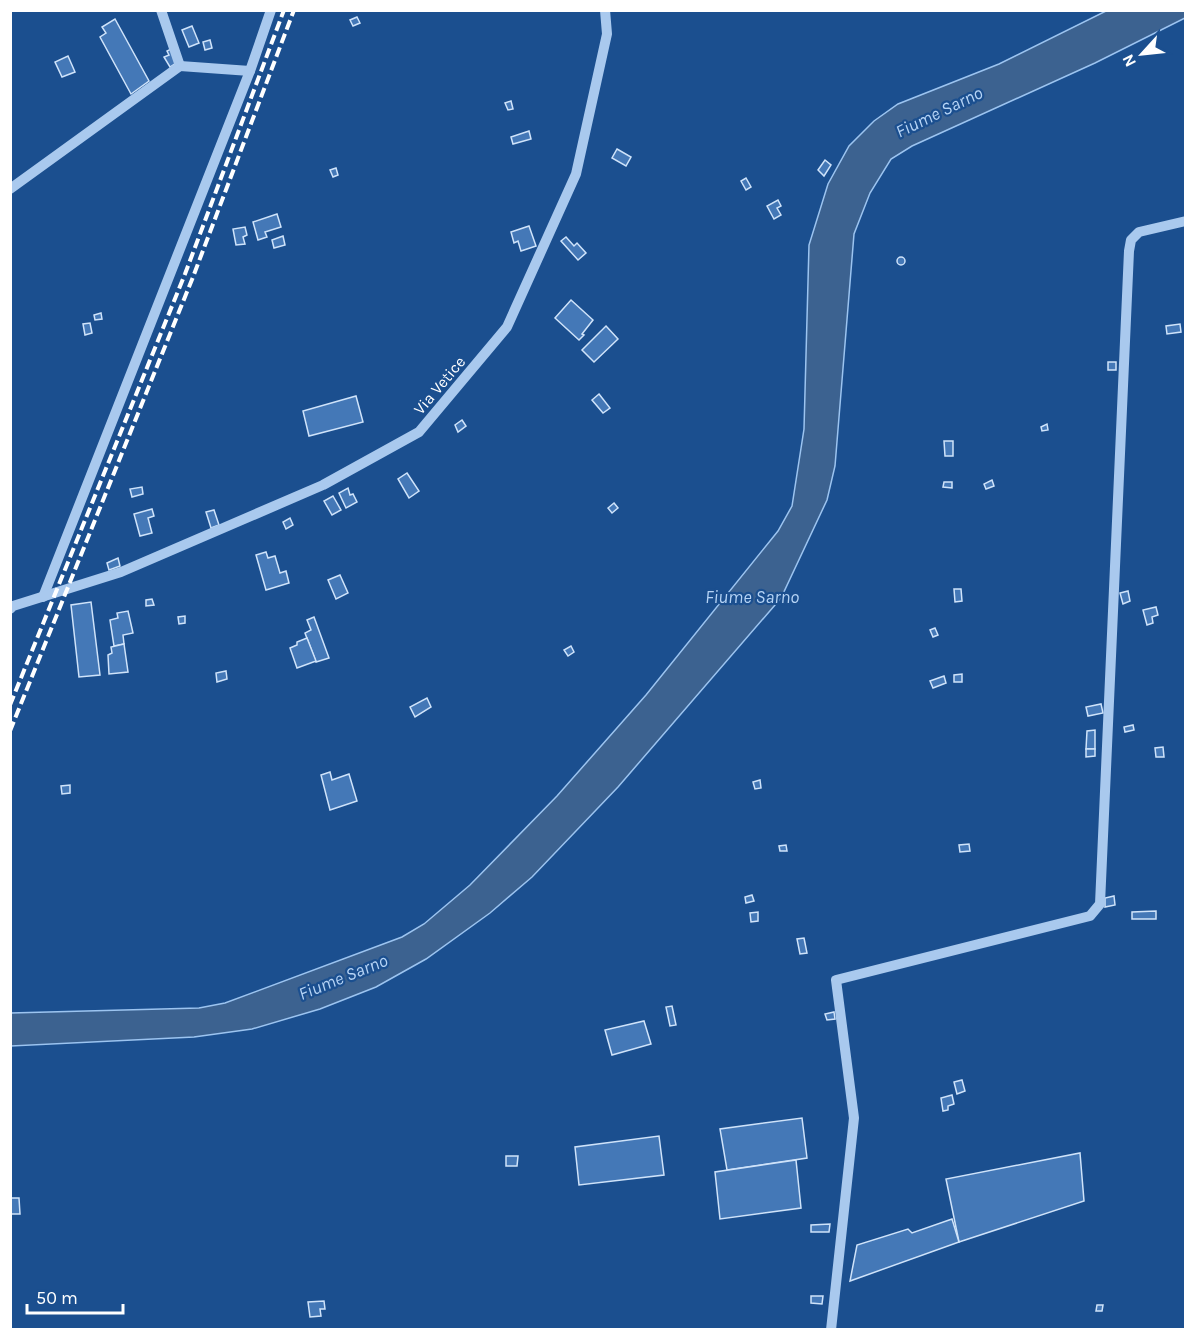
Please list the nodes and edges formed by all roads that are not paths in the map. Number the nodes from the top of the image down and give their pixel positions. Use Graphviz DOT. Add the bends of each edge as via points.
graph roads {
  1 [pos="161,10"];
  2 [pos="271,10"];
  3 [pos="605,10"];
  4 [pos="180,66"];
  5 [pos="250,71"];
  6 [pos="10,189"];
  7 [pos="1185,221"];
  8 [pos="43,597"];
  9 [pos="10,609"];
  10 [pos="831,1329"];
  1 -- 4 [label="street"];
  2 -- 5 [label="street"];
  3 -- 8 [label="street, Via Vetice" via="607,34 576,174 507,327 419,432 323,485 122,572"];
  4 -- 5 [label="street"];
  4 -- 6 [label="street"];
  5 -- 8 [label="street"];
  7 -- 10 [label="street" via="1139,232 1131,240 1129,251 1100,904 1090,916 836,980 854,1118"];
  8 -- 9 [label="street, Via Vetice"];
}
